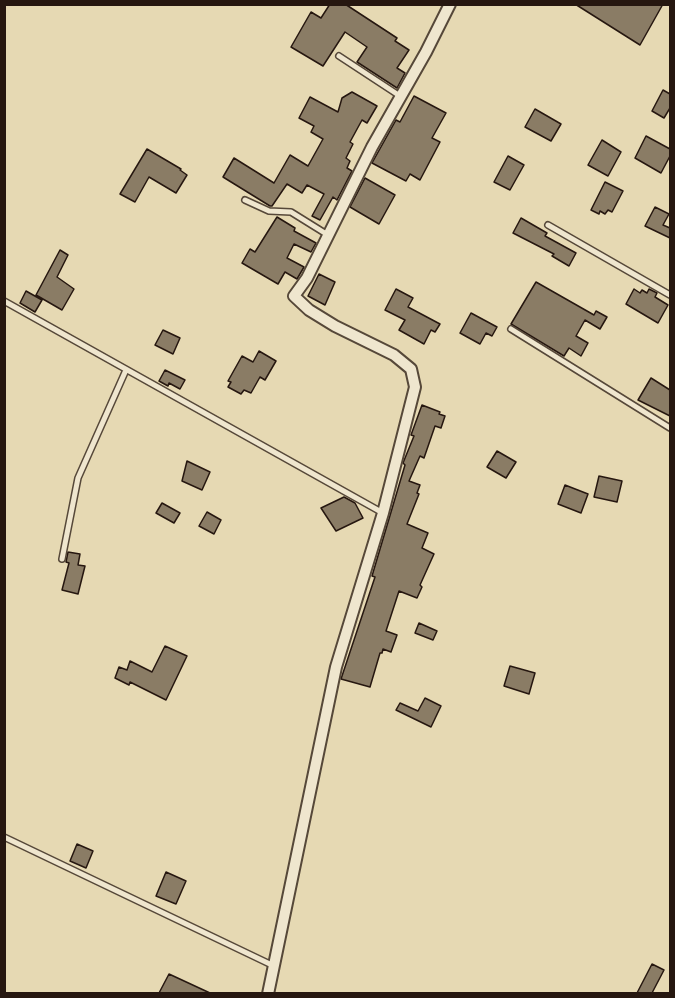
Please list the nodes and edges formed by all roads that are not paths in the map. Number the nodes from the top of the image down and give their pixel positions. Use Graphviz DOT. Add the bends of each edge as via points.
graph roads {
  1 [pos="450,4"];
  2 [pos="339,56"];
  3 [pos="400,96"];
  4 [pos="245,200"];
  5 [pos="548,225"];
  6 [pos="327,235"];
  7 [pos="670,295"];
  8 [pos="4,301"];
  9 [pos="511,329"];
  10 [pos="126,370"];
  11 [pos="670,428"];
  12 [pos="383,513"];
  13 [pos="62,559"];
  14 [pos="4,837"];
  15 [pos="274,966"];
  16 [pos="268,993"];
  1 -- 3 [label="street"];
  2 -- 3 [label="lane"];
  3 -- 6 [label="street"];
  4 -- 6 [label="lane" via="269,212 291,212"];
  5 -- 7 [label="lane"];
  6 -- 12 [label="street" via="294,296 334,326 394,355 411,369 415,387"];
  8 -- 10 [label="lane"];
  9 -- 11 [label="lane"];
  10 -- 12 [label="lane"];
  10 -- 13 [label="lane" via="78,478"];
  12 -- 15 [label="street" via="336,667"];
  14 -- 15 [label="lane"];
  15 -- 16 [label="street"];
}
